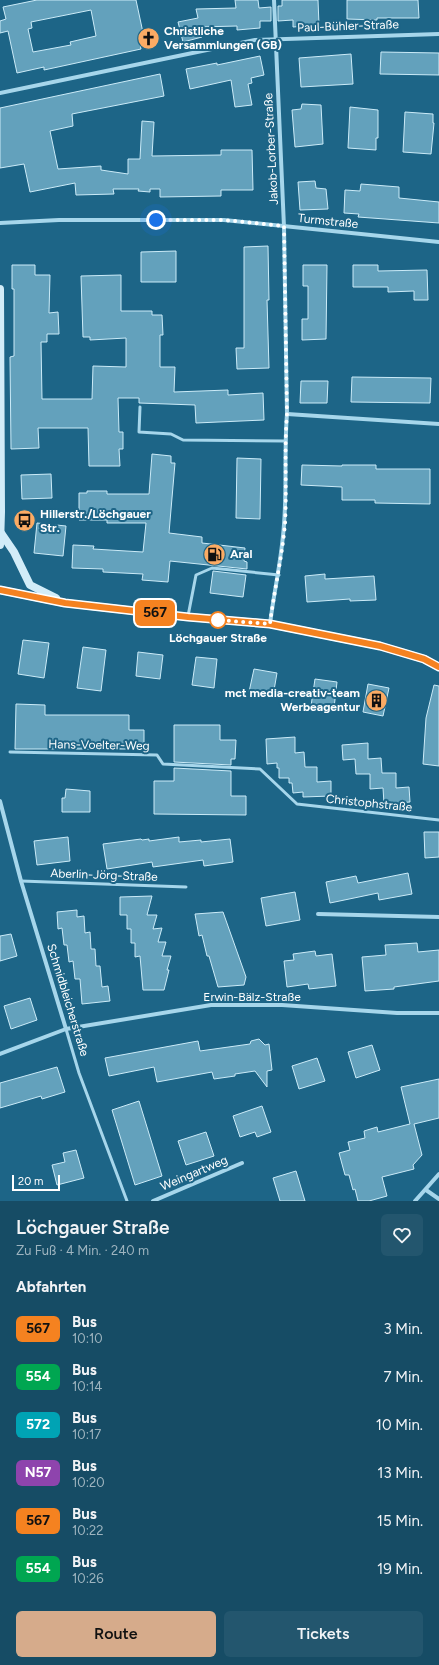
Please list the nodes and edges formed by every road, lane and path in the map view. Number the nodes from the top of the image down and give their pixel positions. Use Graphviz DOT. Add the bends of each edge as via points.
graph roads {
  1 [pos="274,0"];
  2 [pos="439,34"];
  3 [pos="276,38"];
  4 [pos="0,93"];
  5 [pos="0,223"];
  6 [pos="284,226"];
  7 [pos="439,242"];
  8 [pos="0,289"];
  9 [pos="0,339"];
  10 [pos="140,407"];
  11 [pos="287,414"];
  12 [pos="439,424"];
  13 [pos="285,441"];
  14 [pos="1,532"];
  15 [pos="0,545"];
  16 [pos="279,574"];
  17 [pos="0,590"];
  18 [pos="65,603"];
  19 [pos="188,617"];
  20 [pos="270,624"];
  21 [pos="439,667"];
  22 [pos="10,752"];
  23 [pos="0,801"];
  24 [pos="297,804"];
  25 [pos="439,820"];
  26 [pos="21,881"];
  27 [pos="186,887"];
  28 [pos="318,914"];
  29 [pos="439,917"];
  30 [pos="439,1013"];
  31 [pos="66,1029"];
  32 [pos="0,1054"];
  33 [pos="242,1163"];
  34 [pos="439,1174"];
  35 [pos="426,1190"];
  36 [pos="439,1199"];
  37 [pos="127,1201"];
  38 [pos="153,1201"];
  39 [pos="415,1201"];
  1 -- 3 [label="street, Jakob-Lorber-Straße"];
  2 -- 3 [label="street, Paul-Bühler-Straße"];
  3 -- 4 [label="street, Paul-Bühler-Straße"];
  3 -- 6 [label="street, Jakob-Lorber-Straße"];
  5 -- 6 [label="street, Turmstraße" via="59,220 224,220"];
  6 -- 7 [label="street, Turmstraße"];
  6 -- 11 [label="street, Jakob-Lorber-Straße"];
  8 -- 9 [label="main road"];
  9 -- 14 [label="main road"];
  10 -- 13 [label="lane" via="139,432 171,434 183,440"];
  11 -- 12 [label="street"];
  11 -- 13 [label="street, Jakob-Lorber-Straße"];
  13 -- 16 [label="street, Jakob-Lorber-Straße" via="285,522"];
  14 -- 15 [label="main road"];
  14 -- 18 [label="main road" via="30,585"];
  16 -- 19 [label="lane" via="212,568 196,576"];
  16 -- 20 [label="street, Jakob-Lorber-Straße"];
  17 -- 18 [label="main road"];
  18 -- 19 [label="main road"];
  19 -- 20 [label="main road"];
  20 -- 21 [label="main road" via="380,646 424,659"];
  22 -- 24 [label="lane, Hans-Voelter-Weg" via="157,755 163,764 260,769"];
  23 -- 26 [label="street, Schmidbleicherstraße"];
  24 -- 25 [label="lane, Christophstraße"];
  26 -- 27 [label="lane, Aberlin-Jörg-Straße"];
  26 -- 31 [label="street, Schmidbleicherstraße"];
  28 -- 29 [label="street"];
  30 -- 31 [label="street, Erwin-Bälz-Straße" via="397,1014 282,1005 211,1005"];
  31 -- 32 [label="street, Erwin-Bälz-Straße"];
  31 -- 37 [label="lane, Schmidbleicherstraße" via="79,1073"];
  33 -- 38 [label="street, Weingartweg"];
  34 -- 35 [label="street"];
  35 -- 36 [label="street"];
  35 -- 39 [label="street"];
}
